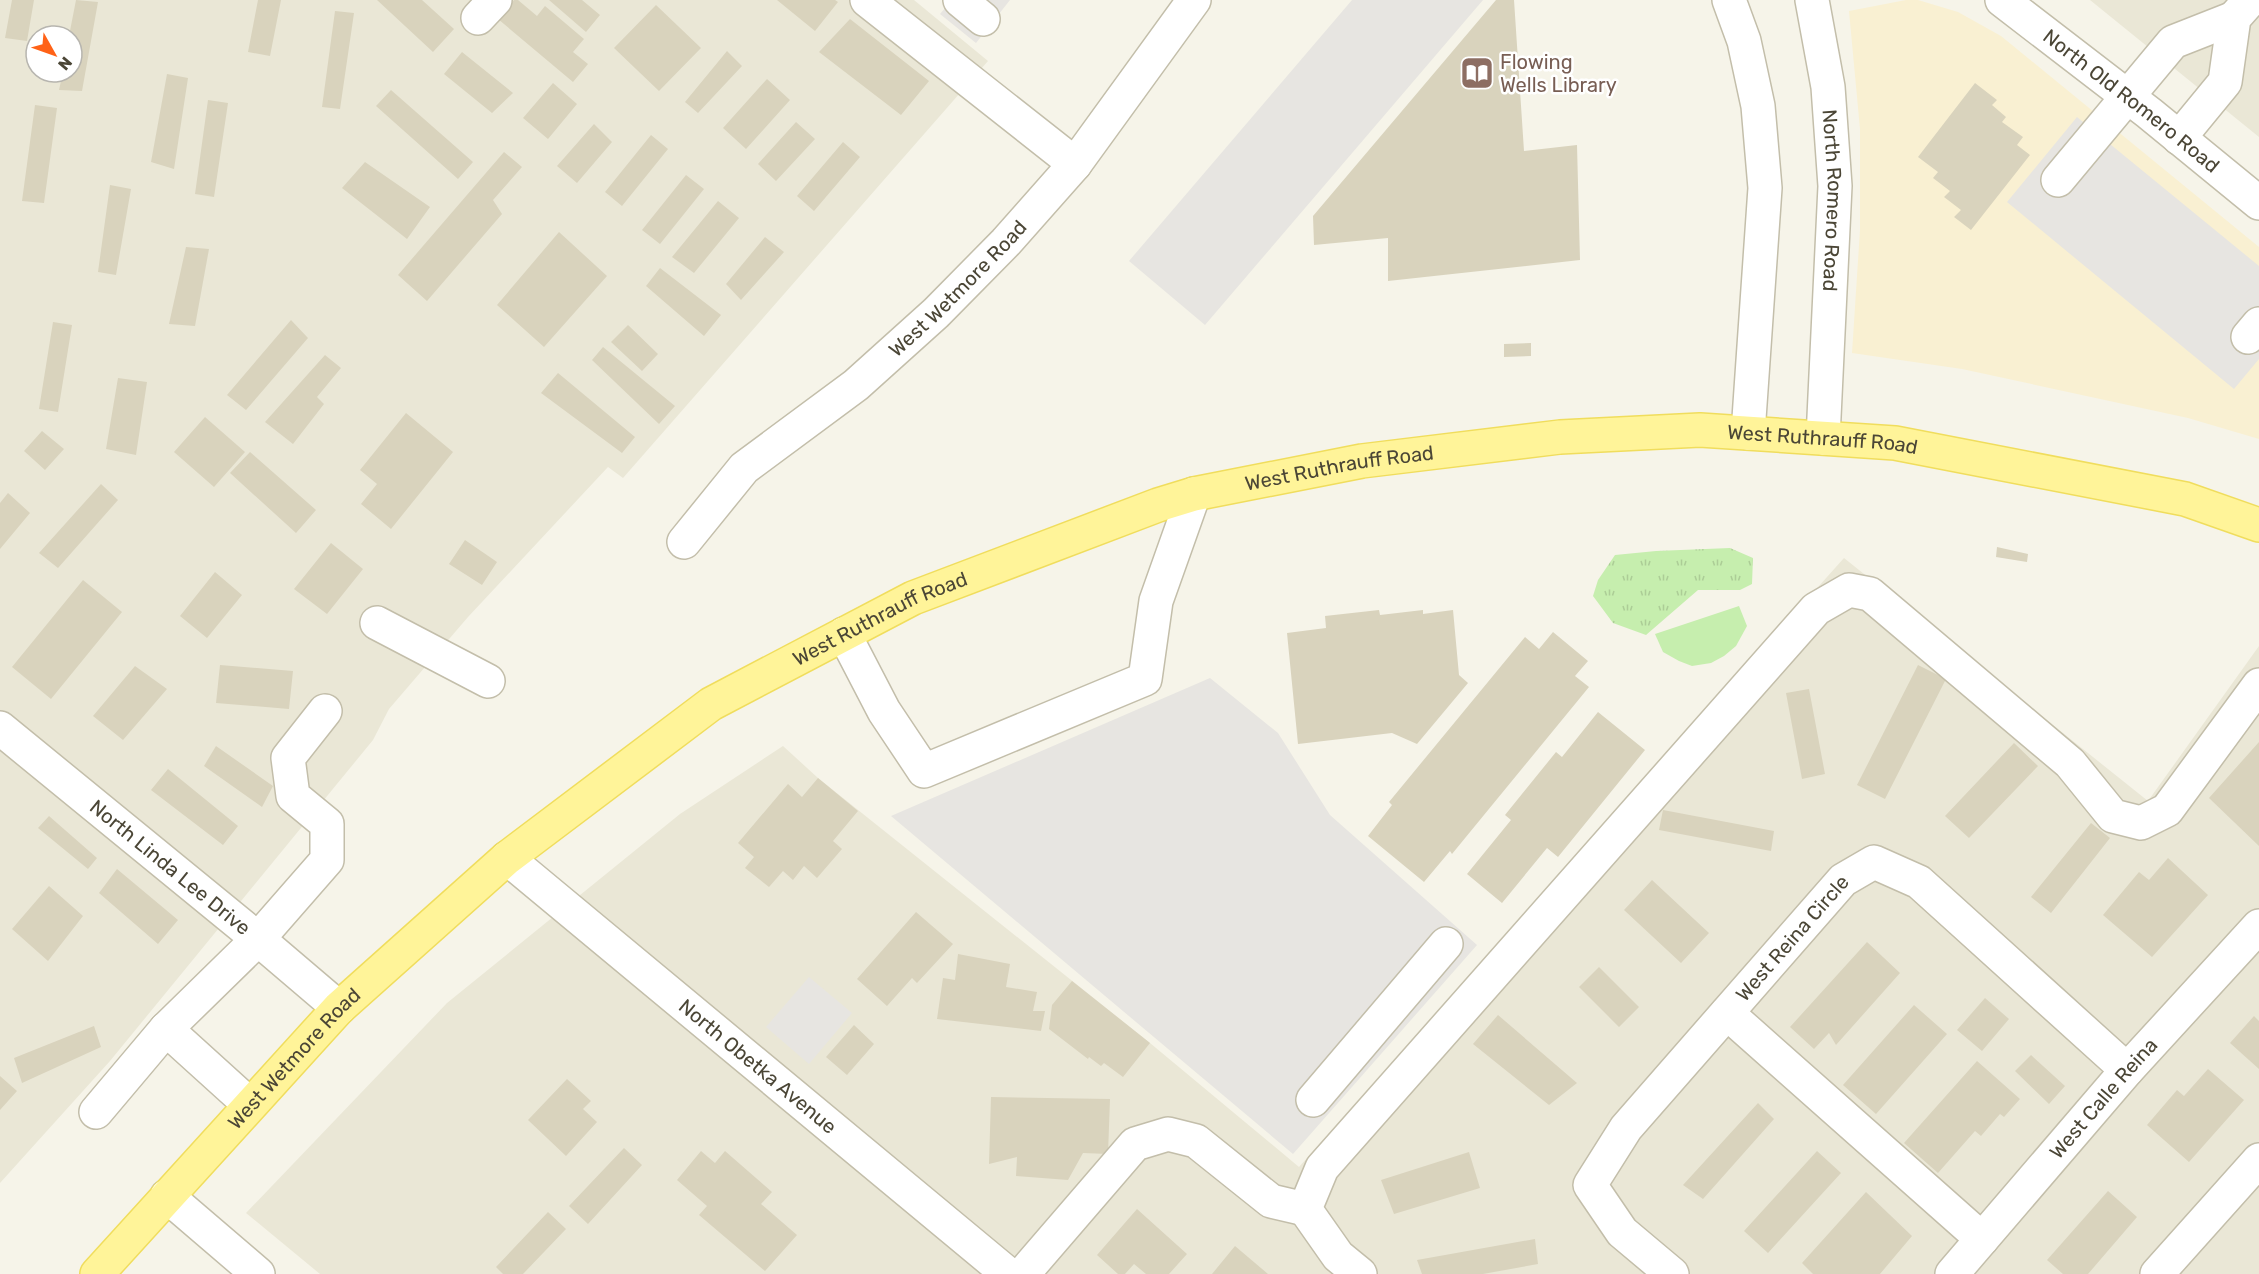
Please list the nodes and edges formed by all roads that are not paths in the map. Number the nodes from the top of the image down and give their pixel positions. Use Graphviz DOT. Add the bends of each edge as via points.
graph roads {
  1 [pos="867,0"];
  2 [pos="1194,0"];
  3 [pos="1729,0"];
  4 [pos="1812,0"];
  5 [pos="2002,0"];
  6 [pos="2242,9"];
  7 [pos="2129,98"];
  8 [pos="2179,138"];
  9 [pos="1075,164"];
  10 [pos="2058,180"];
  11 [pos="2259,203"];
  12 [pos="1748,433"];
  13 [pos="1823,438"];
  14 [pos="1194,494"];
  15 [pos="2259,525"];
  16 [pos="684,542"];
  17 [pos="377,623"];
  18 [pos="844,634"];
  19 [pos="488,681"];
  20 [pos="2259,685"];
  21 [pos="324,711"];
  22 [pos="0,728"];
  23 [pos="507,858"];
  24 [pos="2259,926"];
  25 [pos="258,939"];
  26 [pos="1446,944"];
  27 [pos="339,1008"];
  28 [pos="1727,1013"];
  29 [pos="166,1029"];
  30 [pos="2127,1070"];
  31 [pos="1312,1100"];
  32 [pos="250,1105"];
  33 [pos="96,1112"];
  34 [pos="2259,1160"];
  35 [pos="167,1196"];
  36 [pos="1305,1209"];
  37 [pos="1982,1239"];
  38 [pos="97,1274"];
  39 [pos="258,1274"];
  40 [pos="1008,1274"];
  41 [pos="1023,1274"];
  42 [pos="1360,1274"];
  43 [pos="1672,1274"];
  44 [pos="1952,1274"];
  45 [pos="2157,1274"];
  1 -- 9 [label="street"];
  2 -- 9 [label="street, West Wetmore Road"];
  3 -- 12 [label="street" via="1744,41 1758,106 1765,188"];
  4 -- 13 [label="street, North Romero Road" via="1828,87 1835,186"];
  5 -- 7 [label="street, North Old Romero Road"];
  6 -- 7 [label="street" via="2173,42"];
  6 -- 8 [label="street" via="2224,82"];
  7 -- 8 [label="street, North Old Romero Road"];
  7 -- 10 [label="street"];
  8 -- 11 [label="street, North Old Romero Road"];
  9 -- 16 [label="street, West Wetmore Road" via="936,314 856,385 744,468"];
  12 -- 13 [label="main road, West Ruthrauff Road"];
  12 -- 14 [label="main road, West Ruthrauff Road" via="1700,430 1560,437 1362,461"];
  13 -- 15 [label="main road, West Ruthrauff Road" via="1896,443 2185,499"];
  14 -- 18 [label="main road, West Ruthrauff Road" via="913,598"];
  14 -- 18 [label="street" via="1156,601 1145,679 924,771 884,711"];
  17 -- 19 [label="street"];
  18 -- 23 [label="main road, West Ruthrauff Road" via="711,704"];
  20 -- 36 [label="street" via="2167,810 2141,823 2113,816 2070,763 1870,594 1849,590 1816,609 1322,1168"];
  21 -- 25 [label="street" via="288,758 293,796 327,824 327,860"];
  22 -- 25 [label="street, North Linda Lee Drive"];
  23 -- 27 [label="main road, West Wetmore Road"];
  23 -- 40 [label="street, North Obetka Avenue"];
  24 -- 30 [label="street, West Calle Reina"];
  25 -- 27 [label="street, North Linda Lee Drive"];
  25 -- 29 [label="street"];
  26 -- 31 [label="street"];
  27 -- 32 [label="main road, West Wetmore Road"];
  28 -- 30 [label="street, West Reina Circle" via="1843,880 1874,862 1918,882"];
  28 -- 37 [label="street"];
  28 -- 43 [label="street, West Reina Circle" via="1626,1128 1590,1185 1622,1232"];
  29 -- 32 [label="street"];
  29 -- 33 [label="street"];
  30 -- 37 [label="street, West Calle Reina"];
  32 -- 35 [label="main road, West Wetmore Road"];
  34 -- 45 [label="street"];
  35 -- 38 [label="main road, West Wetmore Road"];
  35 -- 39 [label="street"];
  36 -- 41 [label="street" via="1271,1201 1196,1141 1168,1134 1135,1144"];
  36 -- 42 [label="street" via="1338,1256"];
  37 -- 44 [label="street, West Calle Reina"];
}
